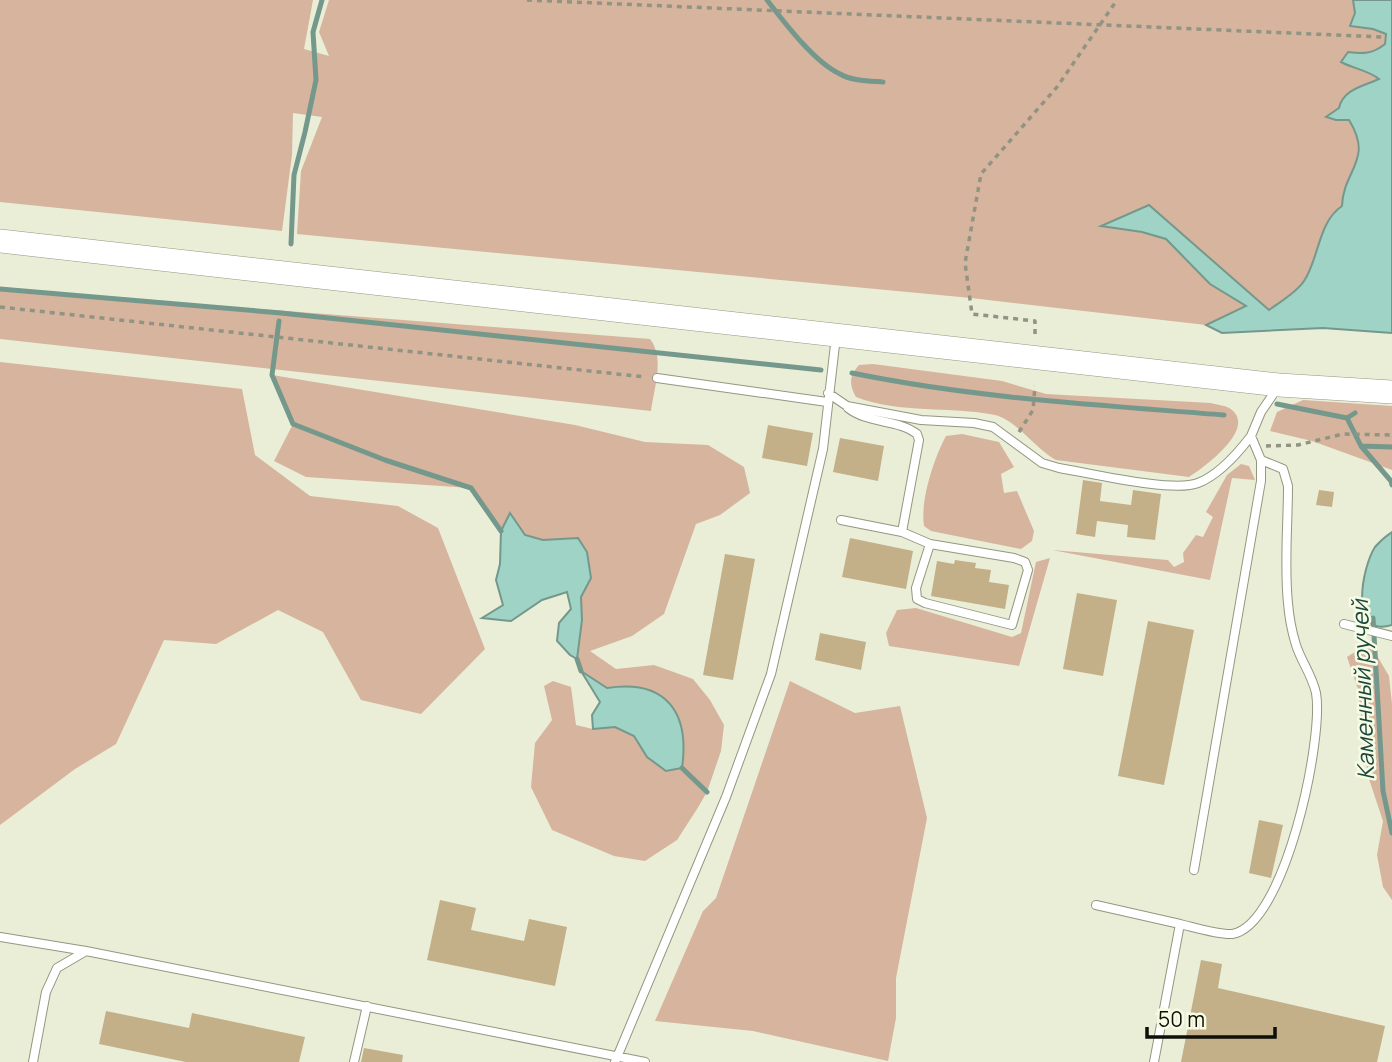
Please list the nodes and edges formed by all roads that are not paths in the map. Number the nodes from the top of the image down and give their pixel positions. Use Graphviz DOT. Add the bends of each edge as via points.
graph roads {
  1 [pos="0,241"];
  2 [pos="836,336"];
  3 [pos="657,379"];
  4 [pos="1279,385"];
  5 [pos="1392,392"];
  6 [pos="827,398"];
  7 [pos="847,405"];
  8 [pos="921,420"];
  9 [pos="1251,436"];
  10 [pos="919,440"];
  11 [pos="1261,460"];
  12 [pos="841,520"];
  13 [pos="902,532"];
  14 [pos="930,544"];
  15 [pos="1344,624"];
  16 [pos="1392,636"];
  17 [pos="1194,870"];
  18 [pos="1096,905"];
  19 [pos="1180,924"];
  20 [pos="0,937"];
  21 [pos="86,951"];
  22 [pos="367,1006"];
  23 [pos="616,1060"];
  24 [pos="33,1062"];
  25 [pos="354,1062"];
  26 [pos="645,1062"];
  27 [pos="1154,1062"];
  1 -- 2 [label="main road"];
  2 -- 4 [label="main road"];
  2 -- 6 [label="lane"];
  3 -- 6 [label="lane"];
  4 -- 5 [label="main road"];
  4 -- 9 [label="lane"];
  6 -- 7 [label="lane"];
  6 -- 23 [label="lane" via="823,449 771,674 726,797"];
  7 -- 8 [label="lane"];
  7 -- 10 [label="lane" via="872,420 912,430"];
  8 -- 9 [label="lane" via="985,425 1002,432 1042,463 1180,488 1205,480"];
  8 -- 10 [label="lane"];
  9 -- 11 [label="lane"];
  10 -- 13 [label="lane"];
  11 -- 17 [label="lane"];
  11 -- 19 [label="lane" via="1283,469 1288,486 1287,603 1296,646 1317,696 1310,774 1294,842 1272,896 1245,928 1231,934"];
  12 -- 13 [label="lane"];
  13 -- 14 [label="lane"];
  14 -- 14 [label="lane" via="1025,562 1028,570 1012,625 917,599 916,588"];
  15 -- 16 [label="lane"];
  18 -- 19 [label="lane"];
  19 -- 27 [label="lane"];
  20 -- 21 [label="lane"];
  21 -- 22 [label="lane"];
  21 -- 24 [label="lane" via="57,968 46,992"];
  22 -- 23 [label="lane"];
  22 -- 25 [label="lane"];
  23 -- 26 [label="lane"];
}
